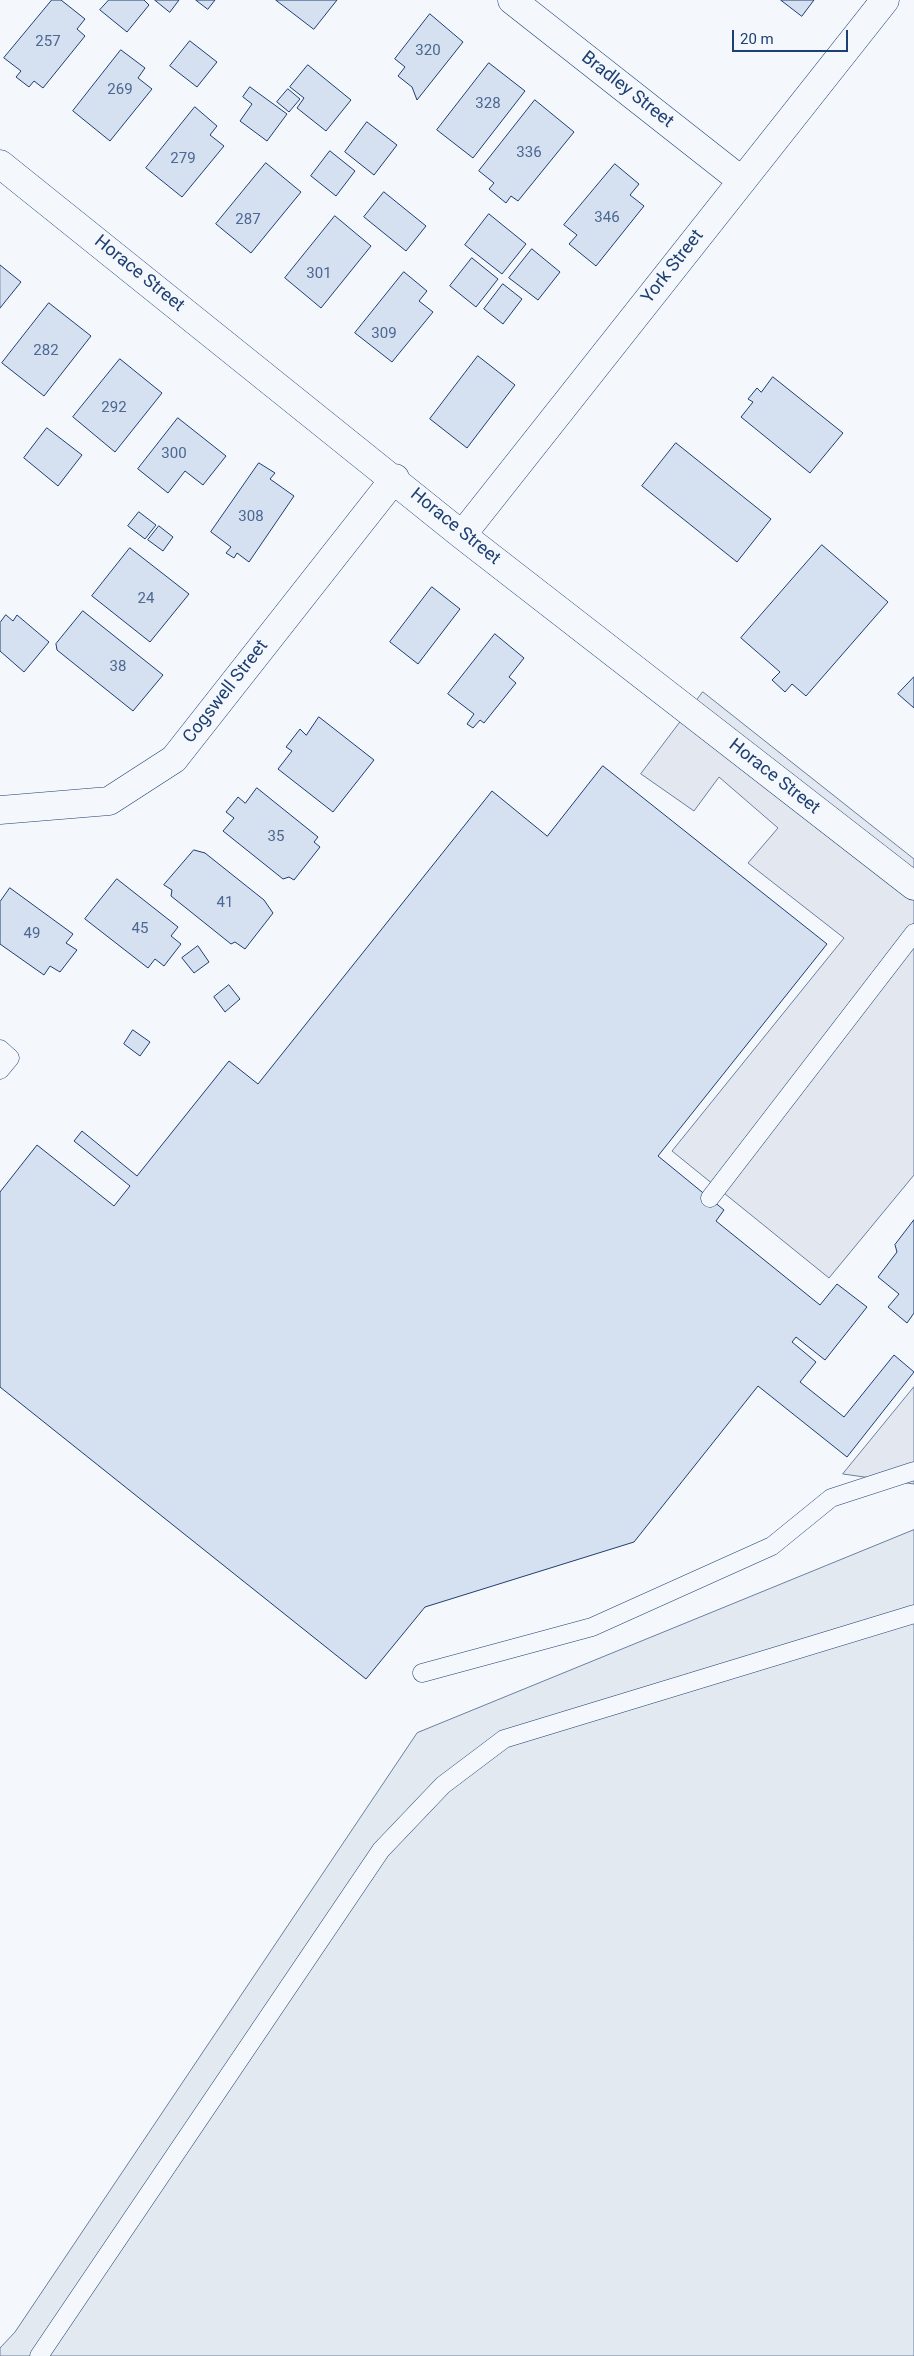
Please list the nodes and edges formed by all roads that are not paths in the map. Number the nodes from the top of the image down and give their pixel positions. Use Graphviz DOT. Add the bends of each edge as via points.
graph roads {
  1 [pos="512,0"];
  2 [pos="884,0"];
  3 [pos="0,164"];
  4 [pos="742,181"];
  5 [pos="394,478"];
  6 [pos="462,535"];
  7 [pos="0,810"];
  8 [pos="914,886"];
  9 [pos="914,932"];
  10 [pos="0,1048"];
  11 [pos="0,1070"];
  12 [pos="710,1198"];
  13 [pos="914,1471"];
  14 [pos="914,1614"];
  15 [pos="422,1673"];
  16 [pos="39,2356"];
  1 -- 4 [label="street, Bradley Street"];
  2 -- 4 [label="street, York Street"];
  3 -- 5 [label="street, Horace Street"];
  4 -- 6 [label="street, York Street"];
  5 -- 6 [label="street, Horace Street"];
  5 -- 7 [label="street, Cogswell Street" via="174,759 110,801"];
  6 -- 8 [label="street, Horace Street"];
  9 -- 12 [label="lane"];
  10 -- 11 [label="lane" via="10,1058"];
  13 -- 15 [label="lane" via="831,1498 772,1546 592,1627"];
  14 -- 16 [label="lane" via="504,1739 443,1785 380,1850"];
}
